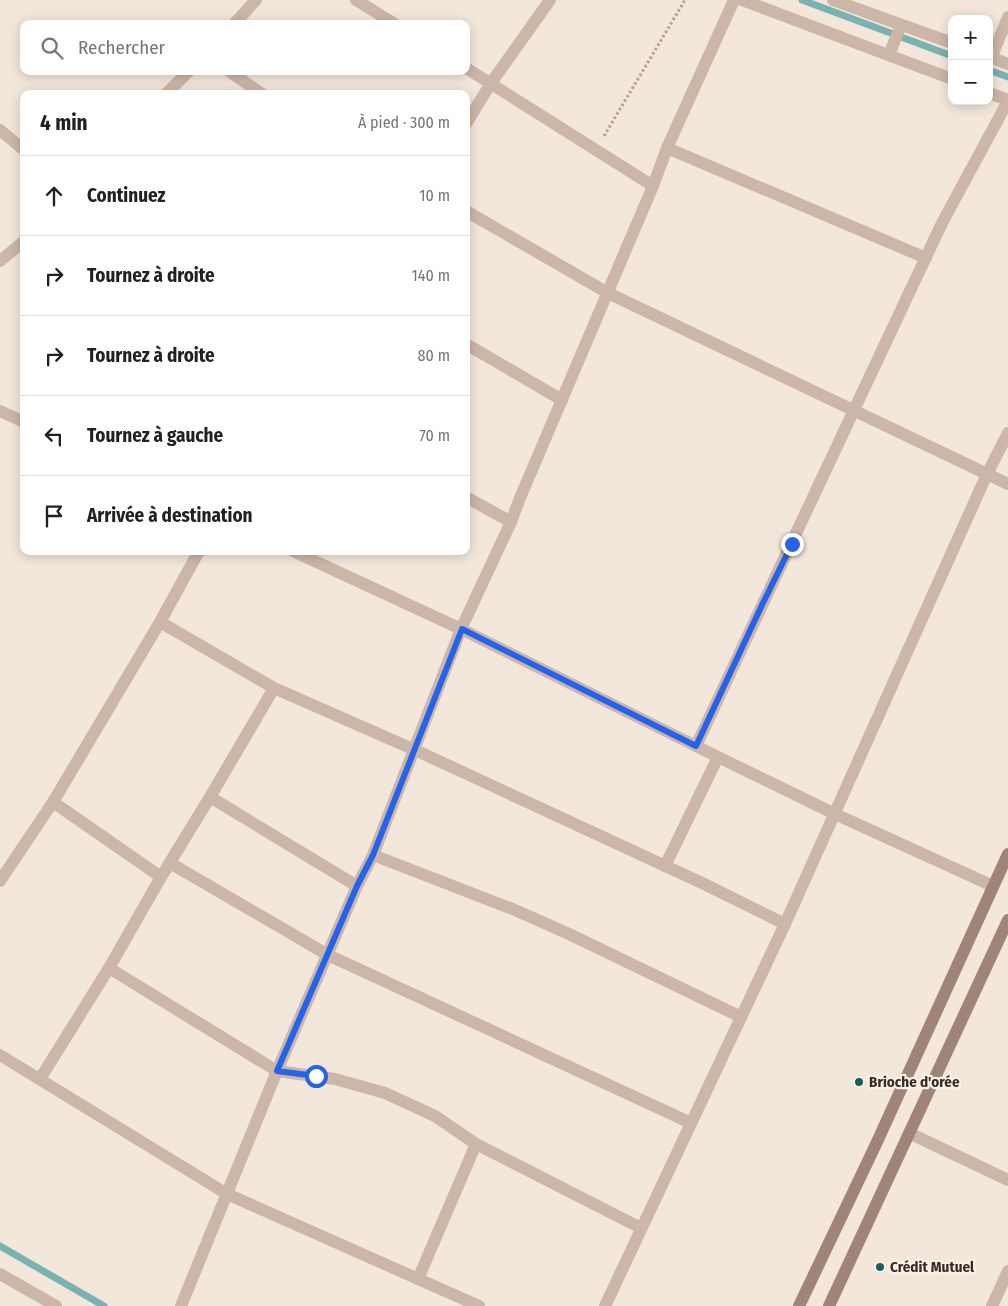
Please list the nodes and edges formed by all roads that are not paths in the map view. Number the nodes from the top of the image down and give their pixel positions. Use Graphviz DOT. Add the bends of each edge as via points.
graph roads {
  1 [pos="256,0"];
  2 [pos="356,0"];
  3 [pos="550,0"];
  4 [pos="734,0"];
  5 [pos="742,0"];
  6 [pos="834,0"];
  7 [pos="866,6"];
  8 [pos="1008,17"];
  9 [pos="238,20"];
  10 [pos="388,20"];
  11 [pos="899,28"];
  12 [pos="948,42"];
  13 [pos="891,50"];
  14 [pos="993,51"];
  15 [pos="993,59"];
  16 [pos="1008,64"];
  17 [pos="470,70"];
  18 [pos="185,75"];
  19 [pos="235,75"];
  20 [pos="948,77"];
  21 [pos="491,83"];
  22 [pos="170,90"];
  23 [pos="256,90"];
  24 [pos="993,94"];
  25 [pos="1008,100"];
  26 [pos="470,117"];
  27 [pos="0,130"];
  28 [pos="20,147"];
  29 [pos="666,148"];
  30 [pos="653,186"];
  31 [pos="470,213"];
  32 [pos="20,244"];
  33 [pos="926,258"];
  34 [pos="0,261"];
  35 [pos="608,293"];
  36 [pos="470,346"];
  37 [pos="562,400"];
  38 [pos="855,410"];
  39 [pos="0,411"];
  40 [pos="20,420"];
  41 [pos="1008,433"];
  42 [pos="987,474"];
  43 [pos="1008,484"];
  44 [pos="470,500"];
  45 [pos="512,522"];
  46 [pos="197,555"];
  47 [pos="302,555"];
  48 [pos="160,622"];
  49 [pos="462,629"];
  50 [pos="274,688"];
  51 [pos="696,746"];
  52 [pos="415,750"];
  53 [pos="718,757"];
  54 [pos="210,797"];
  55 [pos="52,802"];
  56 [pos="835,814"];
  57 [pos="1008,854"];
  58 [pos="373,855"];
  59 [pos="170,863"];
  60 [pos="665,866"];
  61 [pos="1,874"];
  62 [pos="161,877"];
  63 [pos="357,886"];
  64 [pos="993,886"];
  65 [pos="1008,920"];
  66 [pos="785,924"];
  67 [pos="328,955"];
  68 [pos="109,968"];
  69 [pos="741,1017"];
  70 [pos="0,1055"];
  71 [pos="277,1071"];
  72 [pos="40,1079"];
  73 [pos="691,1123"];
  74 [pos="909,1133"];
  75 [pos="476,1144"];
  76 [pos="1008,1180"];
  77 [pos="227,1194"];
  78 [pos="641,1228"];
  79 [pos="1008,1271"];
  80 [pos="0,1274"];
  81 [pos="418,1279"];
  82 [pos="56,1306"];
  83 [pos="181,1306"];
  84 [pos="479,1306"];
  85 [pos="605,1306"];
  86 [pos="799,1306"];
  87 [pos="829,1306"];
  88 [pos="992,1306"];
  1 -- 9 [label="street"];
  2 -- 10 [label="street"];
  3 -- 21 [label="street"];
  4 -- 29 [label="street"];
  5 -- 13 [label="street"];
  6 -- 7 [label="street"];
  7 -- 11 [label="street"];
  8 -- 14 [label="street"];
  11 -- 12 [label="street"];
  11 -- 13 [label="street"];
  13 -- 20 [label="street"];
  15 -- 16 [label="street"];
  17 -- 21 [label="street"];
  18 -- 22 [label="street"];
  19 -- 23 [label="street"];
  21 -- 26 [label="street"];
  21 -- 30 [label="street"];
  24 -- 25 [label="street"];
  25 -- 33 [label="street"];
  27 -- 28 [label="street"];
  29 -- 30 [label="street"];
  29 -- 33 [label="street"];
  30 -- 35 [label="street"];
  31 -- 35 [label="street"];
  32 -- 34 [label="street"];
  33 -- 38 [label="street"];
  35 -- 37 [label="street"];
  35 -- 38 [label="street"];
  36 -- 37 [label="street"];
  37 -- 45 [label="street"];
  38 -- 42 [label="street"];
  38 -- 51 [label="street"];
  39 -- 40 [label="street"];
  41 -- 42 [label="street"];
  42 -- 43 [label="street"];
  42 -- 56 [label="street"];
  44 -- 45 [label="street"];
  45 -- 49 [label="street"];
  46 -- 48 [label="street"];
  47 -- 49 [label="street"];
  48 -- 50 [label="street"];
  48 -- 55 [label="street"];
  49 -- 51 [label="street"];
  49 -- 52 [label="street"];
  50 -- 52 [label="street"];
  50 -- 54 [label="street"];
  51 -- 53 [label="street"];
  52 -- 58 [label="street"];
  52 -- 60 [label="street"];
  53 -- 56 [label="street"];
  53 -- 60 [label="street"];
  54 -- 59 [label="street"];
  54 -- 63 [label="street"];
  55 -- 61 [label="street"];
  55 -- 62 [label="street"];
  56 -- 64 [label="street"];
  56 -- 66 [label="street"];
  57 -- 64 [label="street"];
  58 -- 63 [label="street"];
  58 -- 69 [label="street" via="570,934"];
  59 -- 62 [label="street"];
  59 -- 67 [label="street"];
  60 -- 66 [label="street"];
  62 -- 68 [label="street"];
  63 -- 67 [label="street"];
  64 -- 86 [label="street"];
  65 -- 74 [label="street"];
  66 -- 69 [label="street"];
  67 -- 71 [label="street"];
  67 -- 73 [label="street"];
  68 -- 71 [label="street"];
  68 -- 72 [label="street"];
  69 -- 73 [label="street"];
  70 -- 72 [label="street"];
  71 -- 75 [label="street" via="334,1079 385,1093 435,1116"];
  71 -- 77 [label="street"];
  72 -- 77 [label="street"];
  73 -- 78 [label="street"];
  74 -- 76 [label="street"];
  74 -- 87 [label="street"];
  75 -- 78 [label="street"];
  75 -- 81 [label="street"];
  77 -- 81 [label="street"];
  77 -- 83 [label="street"];
  78 -- 85 [label="street"];
  79 -- 88 [label="street"];
  80 -- 82 [label="street"];
  81 -- 84 [label="street"];
}
